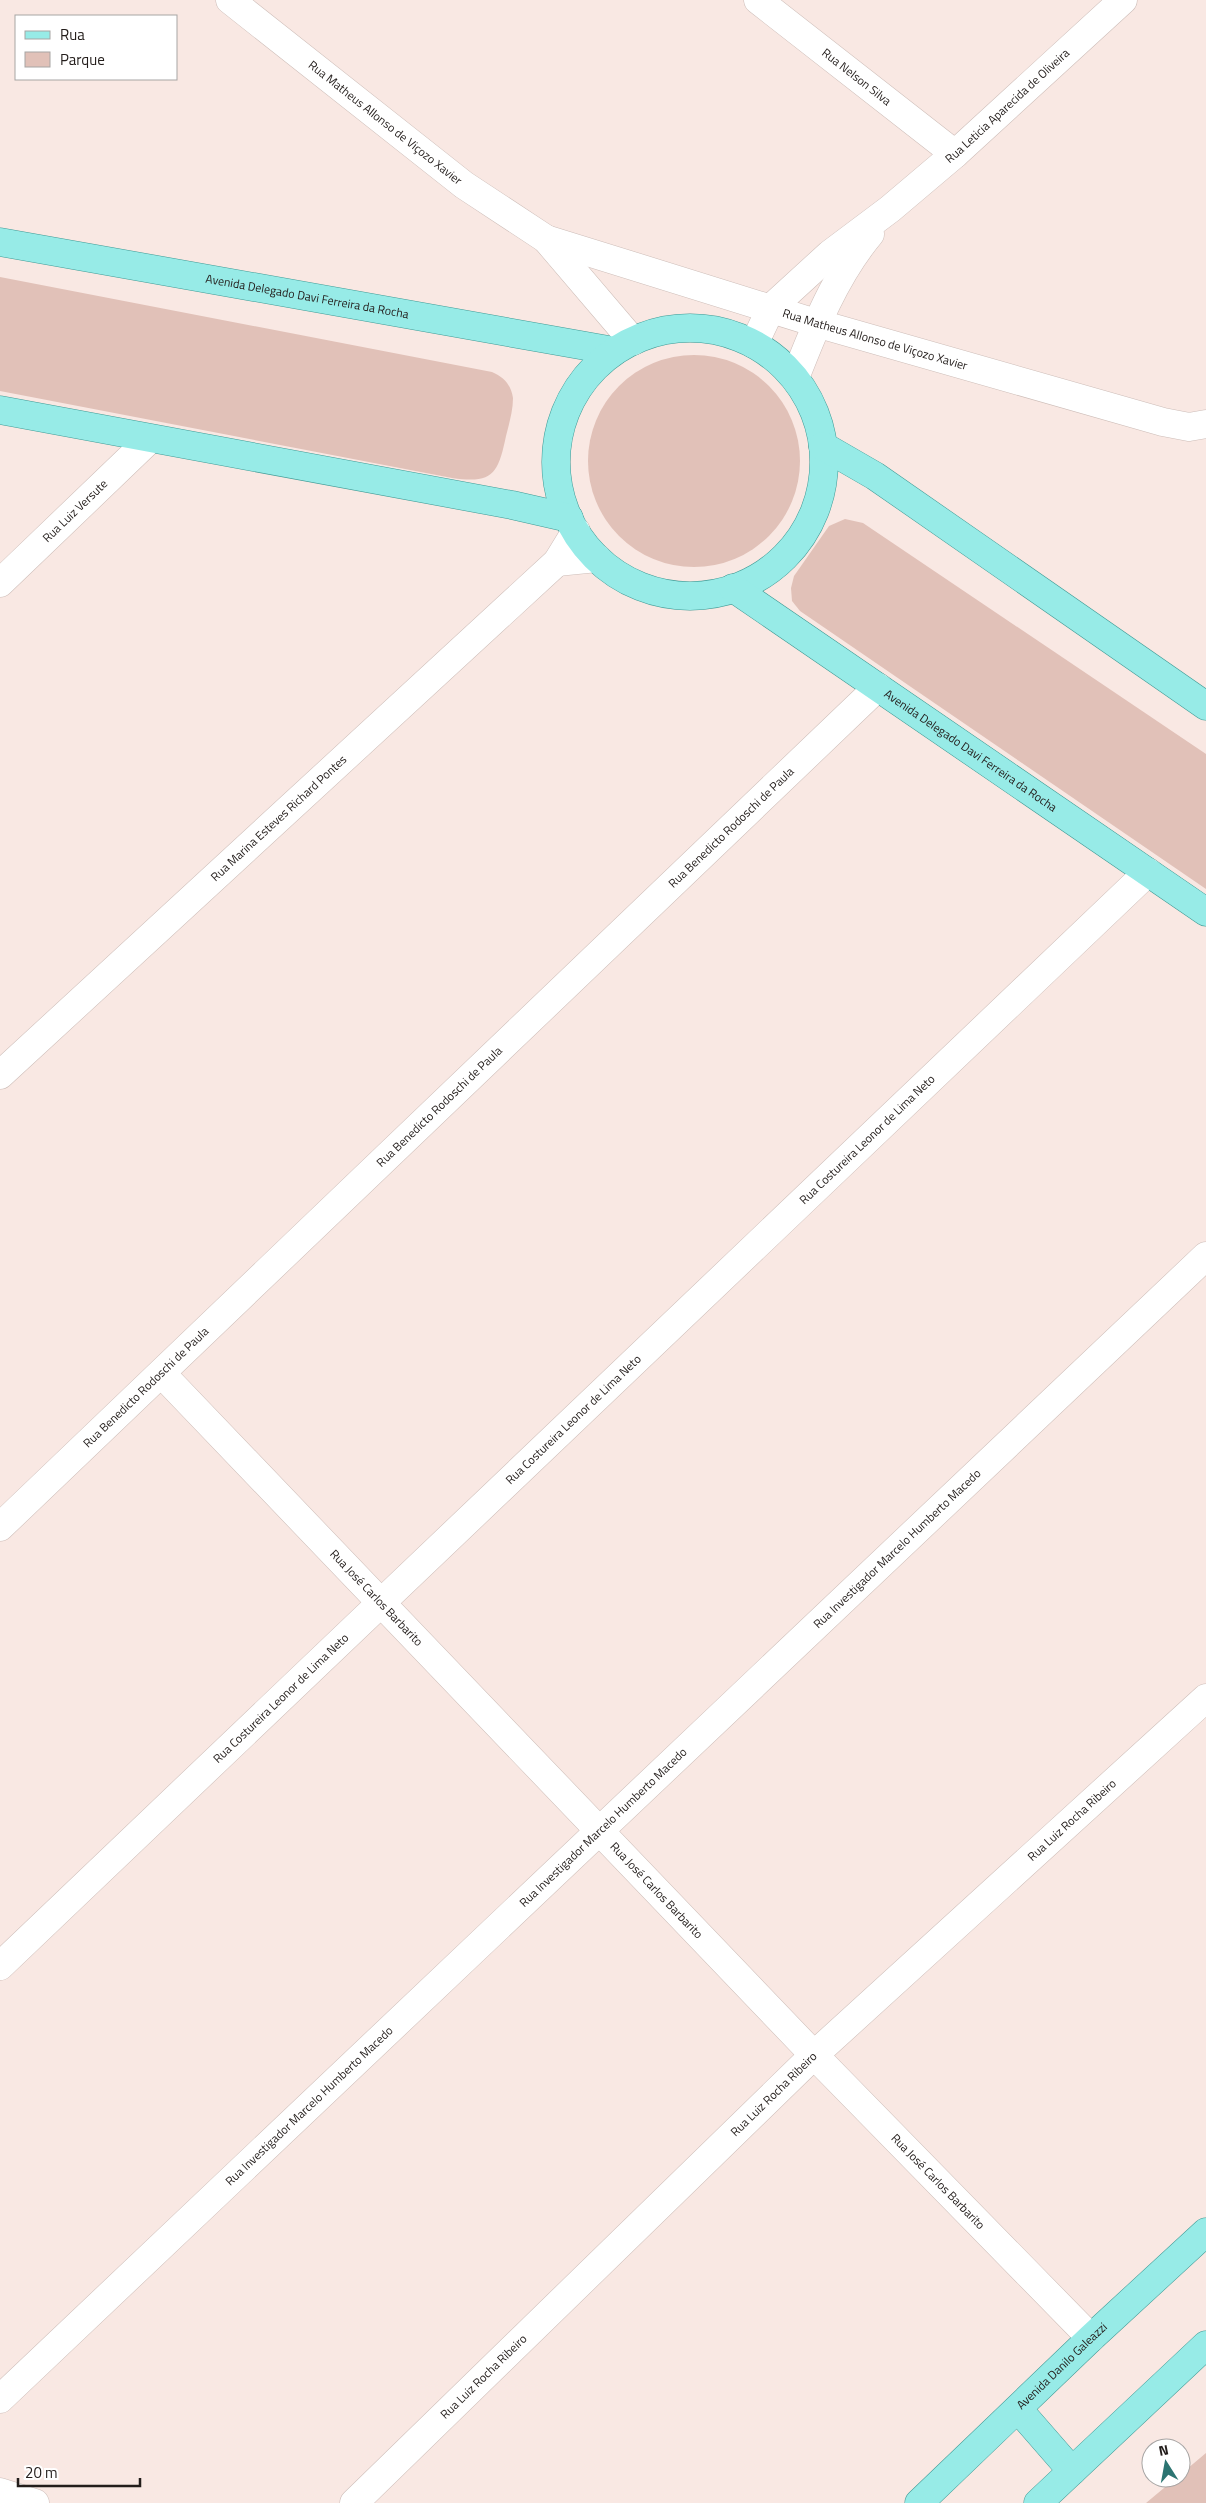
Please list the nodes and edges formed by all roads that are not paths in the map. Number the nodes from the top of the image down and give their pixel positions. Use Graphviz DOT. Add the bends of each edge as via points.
graph roads {
  1 [pos="230,0"];
  2 [pos="758,0"];
  3 [pos="1123,0"];
  4 [pos="955,154"];
  5 [pos="890,209"];
  6 [pos="546,239"];
  7 [pos="0,242"];
  8 [pos="771,308"];
  9 [pos="816,323"];
  10 [pos="754,344"];
  11 [pos="624,346"];
  12 [pos="795,378"];
  13 [pos="0,410"];
  14 [pos="1206,424"];
  15 [pos="150,439"];
  16 [pos="824,446"];
  17 [pos="572,525"];
  18 [pos="597,558"];
  19 [pos="557,562"];
  20 [pos="0,583"];
  21 [pos="734,588"];
  22 [pos="878,687"];
  23 [pos="1206,706"];
  24 [pos="1148,872"];
  25 [pos="1206,912"];
  26 [pos="0,1075"];
  27 [pos="1206,1256"];
  28 [pos="162,1374"];
  29 [pos="0,1527"];
  30 [pos="381,1603"];
  31 [pos="1206,1698"];
  32 [pos="599,1831"];
  33 [pos="0,1966"];
  34 [pos="814,2055"];
  35 [pos="1206,2232"];
  36 [pos="1091,2338"];
  37 [pos="1206,2345"];
  38 [pos="0,2399"];
  39 [pos="1018,2408"];
  40 [pos="1072,2471"];
  41 [pos="0,2492"];
  42 [pos="36,2503"];
  43 [pos="354,2503"];
  44 [pos="919,2503"];
  45 [pos="1038,2503"];
  1 -- 6 [label="street, Rua Matheus Allonso de Viçozo Xavier" via="464,184"];
  2 -- 4 [label="street, Rua Nelson Silva"];
  3 -- 4 [label="street, Rua Leticia Aparecida de Oliveira"];
  4 -- 5 [label="street, Rua Leticia Aparecida de Oliveira"];
  5 -- 8 [label="street, Rua Leticia Aparecida de Oliveira" via="830,254"];
  5 -- 9 [label="street, Rua Leticia Aparecida de Oliveira" via="844,270"];
  6 -- 8 [label="street, Rua Matheus Allonso de Viçozo Xavier"];
  6 -- 11 [label="street, Rua Matheus Allonso de Viçozo Xavier"];
  7 -- 11 [label="main road, Avenida Delegado Davi Ferreira da Rocha"];
  8 -- 9 [label="street, Rua Matheus Allonso de Viçozo Xavier"];
  8 -- 10 [label="street, Rua Leticia Aparecida de Oliveira"];
  9 -- 12 [label="street, Rua Leticia Aparecida de Oliveira"];
  9 -- 14 [label="street, Rua Matheus Allonso de Viçozo Xavier" via="1163,422 1189,427"];
  10 -- 11 [label="main road" via="731,334 690,329 657,333"];
  10 -- 12 [label="main road" via="769,353"];
  11 -- 17 [label="main road" via="581,384 561,427 557,473 560,496"];
  12 -- 16 [label="main road" via="819,421"];
  13 -- 15 [label="main road"];
  15 -- 17 [label="main road" via="512,505"];
  15 -- 20 [label="street, Rua Luiz Versute"];
  16 -- 21 [label="main road" via="822,488 807,526 781,560"];
  16 -- 23 [label="main road" via="875,476"];
  17 -- 18 [label="main road"];
  17 -- 19 [label="street, Rua Marina Esteves Richard Pontes"];
  18 -- 19 [label="street"];
  18 -- 21 [label="main road" via="629,580 668,593 708,594"];
  19 -- 26 [label="street, Rua Marina Esteves Richard Pontes"];
  21 -- 22 [label="main road, Avenida Delegado Davi Ferreira da Rocha"];
  22 -- 24 [label="main road, Avenida Delegado Davi Ferreira da Rocha"];
  22 -- 28 [label="street, Rua Benedicto Rodoschi de Paula"];
  24 -- 25 [label="main road, Avenida Delegado Davi Ferreira da Rocha"];
  24 -- 30 [label="street, Rua Costureira Leonor de Lima Neto"];
  27 -- 32 [label="street, Rua Investigador Marcelo Humberto Macedo"];
  28 -- 29 [label="street, Rua Benedicto Rodoschi de Paula"];
  28 -- 30 [label="street, Rua José Carlos Barbarito"];
  30 -- 32 [label="street, Rua José Carlos Barbarito"];
  30 -- 33 [label="street, Rua Costureira Leonor de Lima Neto"];
  31 -- 34 [label="street, Rua Luiz Rocha Ribeiro"];
  32 -- 34 [label="street, Rua José Carlos Barbarito"];
  32 -- 38 [label="street, Rua Investigador Marcelo Humberto Macedo"];
  34 -- 36 [label="street, Rua José Carlos Barbarito"];
  34 -- 43 [label="street, Rua Luiz Rocha Ribeiro"];
  35 -- 36 [label="main road, Avenida Danilo Galeazzi"];
  36 -- 39 [label="main road, Avenida Danilo Galeazzi"];
  37 -- 40 [label="main road"];
  39 -- 40 [label="main road"];
  39 -- 44 [label="main road, Avenida Danilo Galeazzi"];
  40 -- 45 [label="main road"];
  41 -- 42 [label="street"];
}
